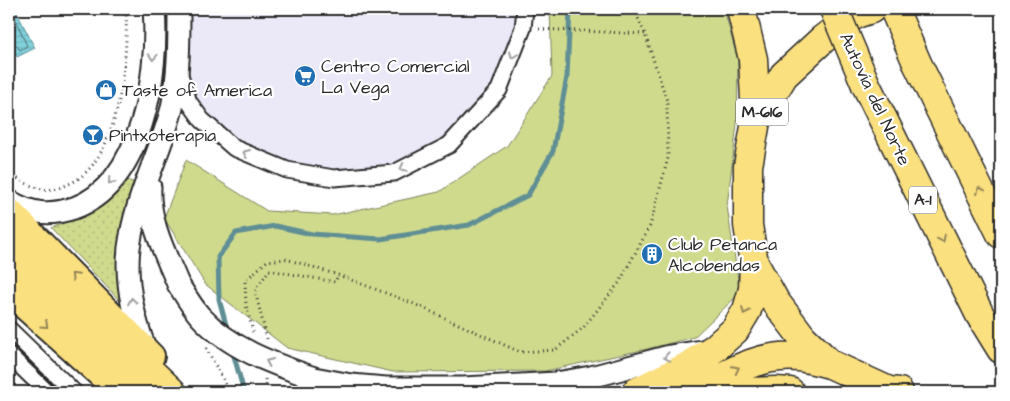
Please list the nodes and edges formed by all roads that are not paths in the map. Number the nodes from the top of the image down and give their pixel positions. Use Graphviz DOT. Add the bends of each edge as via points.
graph roads {
  1 [pos="154,9"];
  2 [pos="179,9"];
  3 [pos="525,9"];
  4 [pos="741,9"];
  5 [pos="834,9"];
  6 [pos="871,9"];
  7 [pos="894,9"];
  8 [pos="178,70"];
  9 [pos="756,121"];
  10 [pos="150,174"];
  11 [pos="9,201"];
  12 [pos="9,210"];
  13 [pos="1001,234"];
  14 [pos="9,236"];
  15 [pos="754,263"];
  16 [pos="9,270"];
  17 [pos="9,293"];
  18 [pos="9,329"];
  19 [pos="145,348"];
  20 [pos="716,348"];
  21 [pos="1001,349"];
  22 [pos="9,355"];
  23 [pos="830,364"];
  24 [pos="47,392"];
  25 [pos="74,392"];
  26 [pos="119,392"];
  27 [pos="137,392"];
  28 [pos="172,392"];
  29 [pos="185,392"];
  30 [pos="636,392"];
  31 [pos="693,392"];
  32 [pos="748,392"];
  33 [pos="790,392"];
  34 [pos="893,392"];
  1 -- 11 [label="street, one-way" via="151,85 135,140 111,183 79,206 50,214 24,210"];
  2 -- 8 [label="street"];
  3 -- 8 [label="street, one-way" via="523,28 499,90 449,145 394,172 334,178 287,170 234,148 202,120 189,102"];
  4 -- 9 [label="highway" via="753,59"];
  5 -- 21 [label="highway, Autovía del Norte / A-1, one-way, bridge" via="866,85 980,315"];
  6 -- 9 [label="highway, M-616" via="856,14 784,75"];
  13 -- 7 [label="highway, one-way"];
  8 -- 10 [label="street" via="172,107"];
  9 -- 15 [label="highway, M-616" via="748,166 748,226"];
  19 -- 10 [label="street, one-way" via="136,323 128,267 130,236"];
  20 -- 10 [label="street, one-way, bridge" via="591,377 539,384 386,388 314,378 270,363 228,339 200,316 178,284 163,250 152,218"];
  19 -- 12 [label="main road, one-way"];
  14 -- 28 [label="highway"];
  15 -- 20 [label="highway, M-616, one-way" via="753,289 747,310 735,330"];
  15 -- 23 [label="highway, M-616" via="775,301 803,338"];
  16 -- 27 [label="highway"];
  17 -- 26 [label="main road, one-way"];
  18 -- 25 [label="street"];
  19 -- 29 [label="main road"];
  20 -- 30 [label="highway, M-616"];
  22 -- 24 [label="street"];
  31 -- 23 [label="highway, M-616, one-way" via="764,358 800,357"];
  23 -- 34 [label="highway, M-616"];
  32 -- 33 [label="highway"];
}
